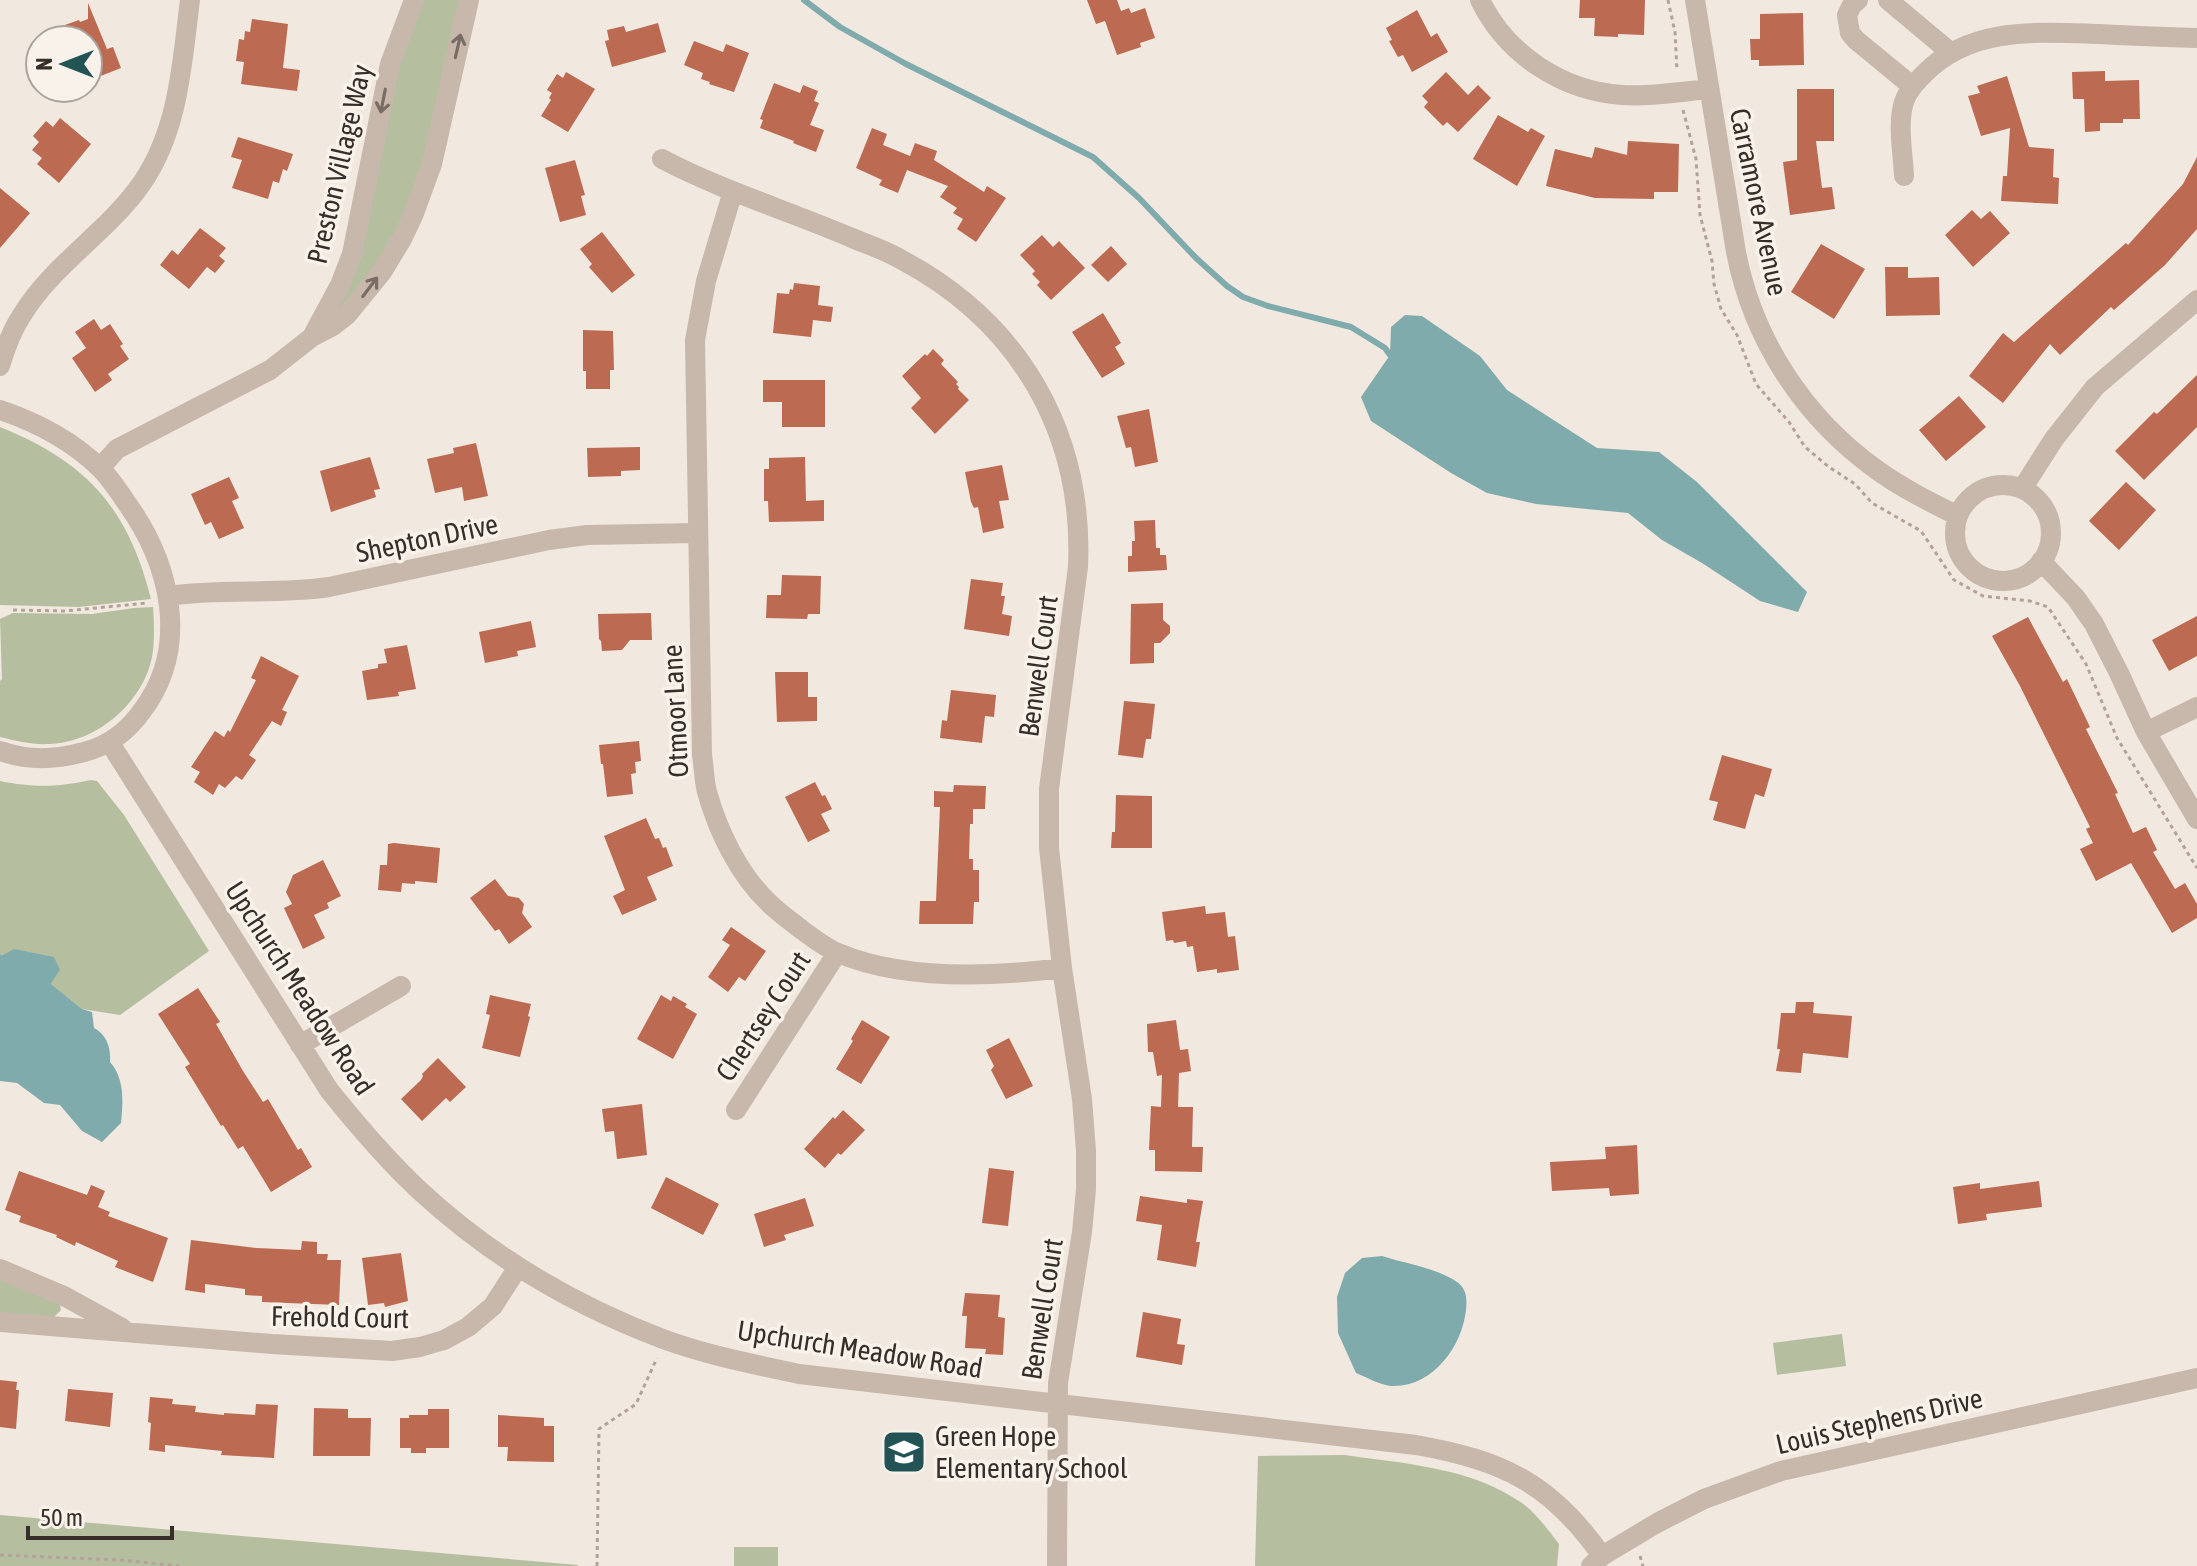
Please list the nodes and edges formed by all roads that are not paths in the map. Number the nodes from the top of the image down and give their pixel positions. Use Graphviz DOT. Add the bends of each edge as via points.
graph roads {
  1 [pos="190,0"];
  2 [pos="414,0"];
  3 [pos="469,0"];
  4 [pos="1480,0"];
  5 [pos="1695,0"];
  6 [pos="1858,0"];
  7 [pos="1888,0"];
  8 [pos="2197,38"];
  9 [pos="1950,52"];
  10 [pos="1912,86"];
  11 [pos="1708,89"];
  12 [pos="662,159"];
  13 [pos="1904,176"];
  14 [pos="733,191"];
  15 [pos="2197,300"];
  16 [pos="312,337"];
  17 [pos="0,366"];
  18 [pos="0,410"];
  19 [pos="100,468"];
  20 [pos="2022,489"];
  21 [pos="1958,516"];
  22 [pos="697,533"];
  23 [pos="2041,561"];
  24 [pos="160,599"];
  25 [pos="2197,707"];
  26 [pos="2146,732"];
  27 [pos="110,743"];
  28 [pos="0,751"];
  29 [pos="2197,819"];
  30 [pos="837,953"];
  31 [pos="1062,968"];
  32 [pos="401,986"];
  33 [pos="300,1045"];
  34 [pos="736,1110"];
  35 [pos="518,1267"];
  36 [pos="0,1269"];
  37 [pos="0,1322"];
  38 [pos="129,1332"];
  39 [pos="2197,1378"];
  40 [pos="1056,1404"];
  41 [pos="1597,1561"];
  42 [pos="1057,1566"];
  1 -- 17 [label="street" via="181,78 165,139 121,208 31,302"];
  2 -- 16 [label="street, Preston Village Way, one-way" via="390,64 352,254"];
  16 -- 3 [label="street, Preston Village Way, one-way" via="362,299 413,216 432,164"];
  4 -- 11 [label="street" via="1519,52 1569,84 1623,96"];
  5 -- 11 [label="street, Carramore Avenue"];
  6 -- 10 [label="street" via="1847,15 1850,33"];
  7 -- 9 [label="street"];
  8 -- 9 [label="street" via="2013,33"];
  9 -- 10 [label="street"];
  10 -- 13 [label="street" via="1901,118"];
  11 -- 21 [label="street, Carramore Avenue" via="1741,278 1777,362 1809,408 1853,452 1902,487"];
  12 -- 14 [label="street, Benwell Court"];
  14 -- 22 [label="street, Otmoor Lane" via="695,340"];
  14 -- 31 [label="street, Benwell Court" via="900,258 935,278 1002,336 1050,413 1072,479 1080,537 1049,789 1049,848"];
  15 -- 20 [label="street" via="2095,387"];
  16 -- 19 [label="street, Preston Village Way" via="270,370 117,449"];
  18 -- 19 [label="street" via="67,442"];
  19 -- 24 [label="street" via="142,526 166,583"];
  20 -- 21 [label="street" via="1991,486 1977,492"];
  20 -- 23 [label="street" via="2034,496 2049,521 2048,549"];
  21 -- 23 [label="street" via="1956,543 1980,575 2006,581"];
  22 -- 24 [label="street, Shepton Drive" via="587,535 304,591 194,592"];
  22 -- 30 [label="street, Otmoor Lane" via="706,790 748,880 783,916"];
  23 -- 26 [label="street" via="2094,624"];
  24 -- 27 [label="street" via="170,637 160,680 135,721"];
  25 -- 26 [label="street"];
  26 -- 29 [label="street"];
  27 -- 28 [label="street" via="47,759"];
  27 -- 33 [label="street, Upchurch Meadow Road"];
  30 -- 31 [label="street, Otmoor Lane" via="886,968 935,973"];
  30 -- 34 [label="street, Chertsey Court"];
  31 -- 40 [label="street, Benwell Court" via="1082,1099 1086,1189"];
  32 -- 33 [label="street"];
  33 -- 35 [label="street, Upchurch Meadow Road" via="329,1090 388,1159 460,1225"];
  35 -- 38 [label="street, Frehold Court" via="493,1306 468,1327 420,1347 392,1351"];
  35 -- 40 [label="street, Upchurch Meadow Road" via="620,1321 730,1359 799,1374"];
  36 -- 38 [label="street, Frehold Court"];
  37 -- 38 [label="street, Frehold Court"];
  39 -- 41 [label="street, Louis Stephens Drive" via="1781,1471 1704,1499"];
  40 -- 41 [label="street, Upchurch Meadow Road" via="1457,1452 1532,1484 1586,1533"];
  40 -- 42 [label="street, Benwell Court"];
}
